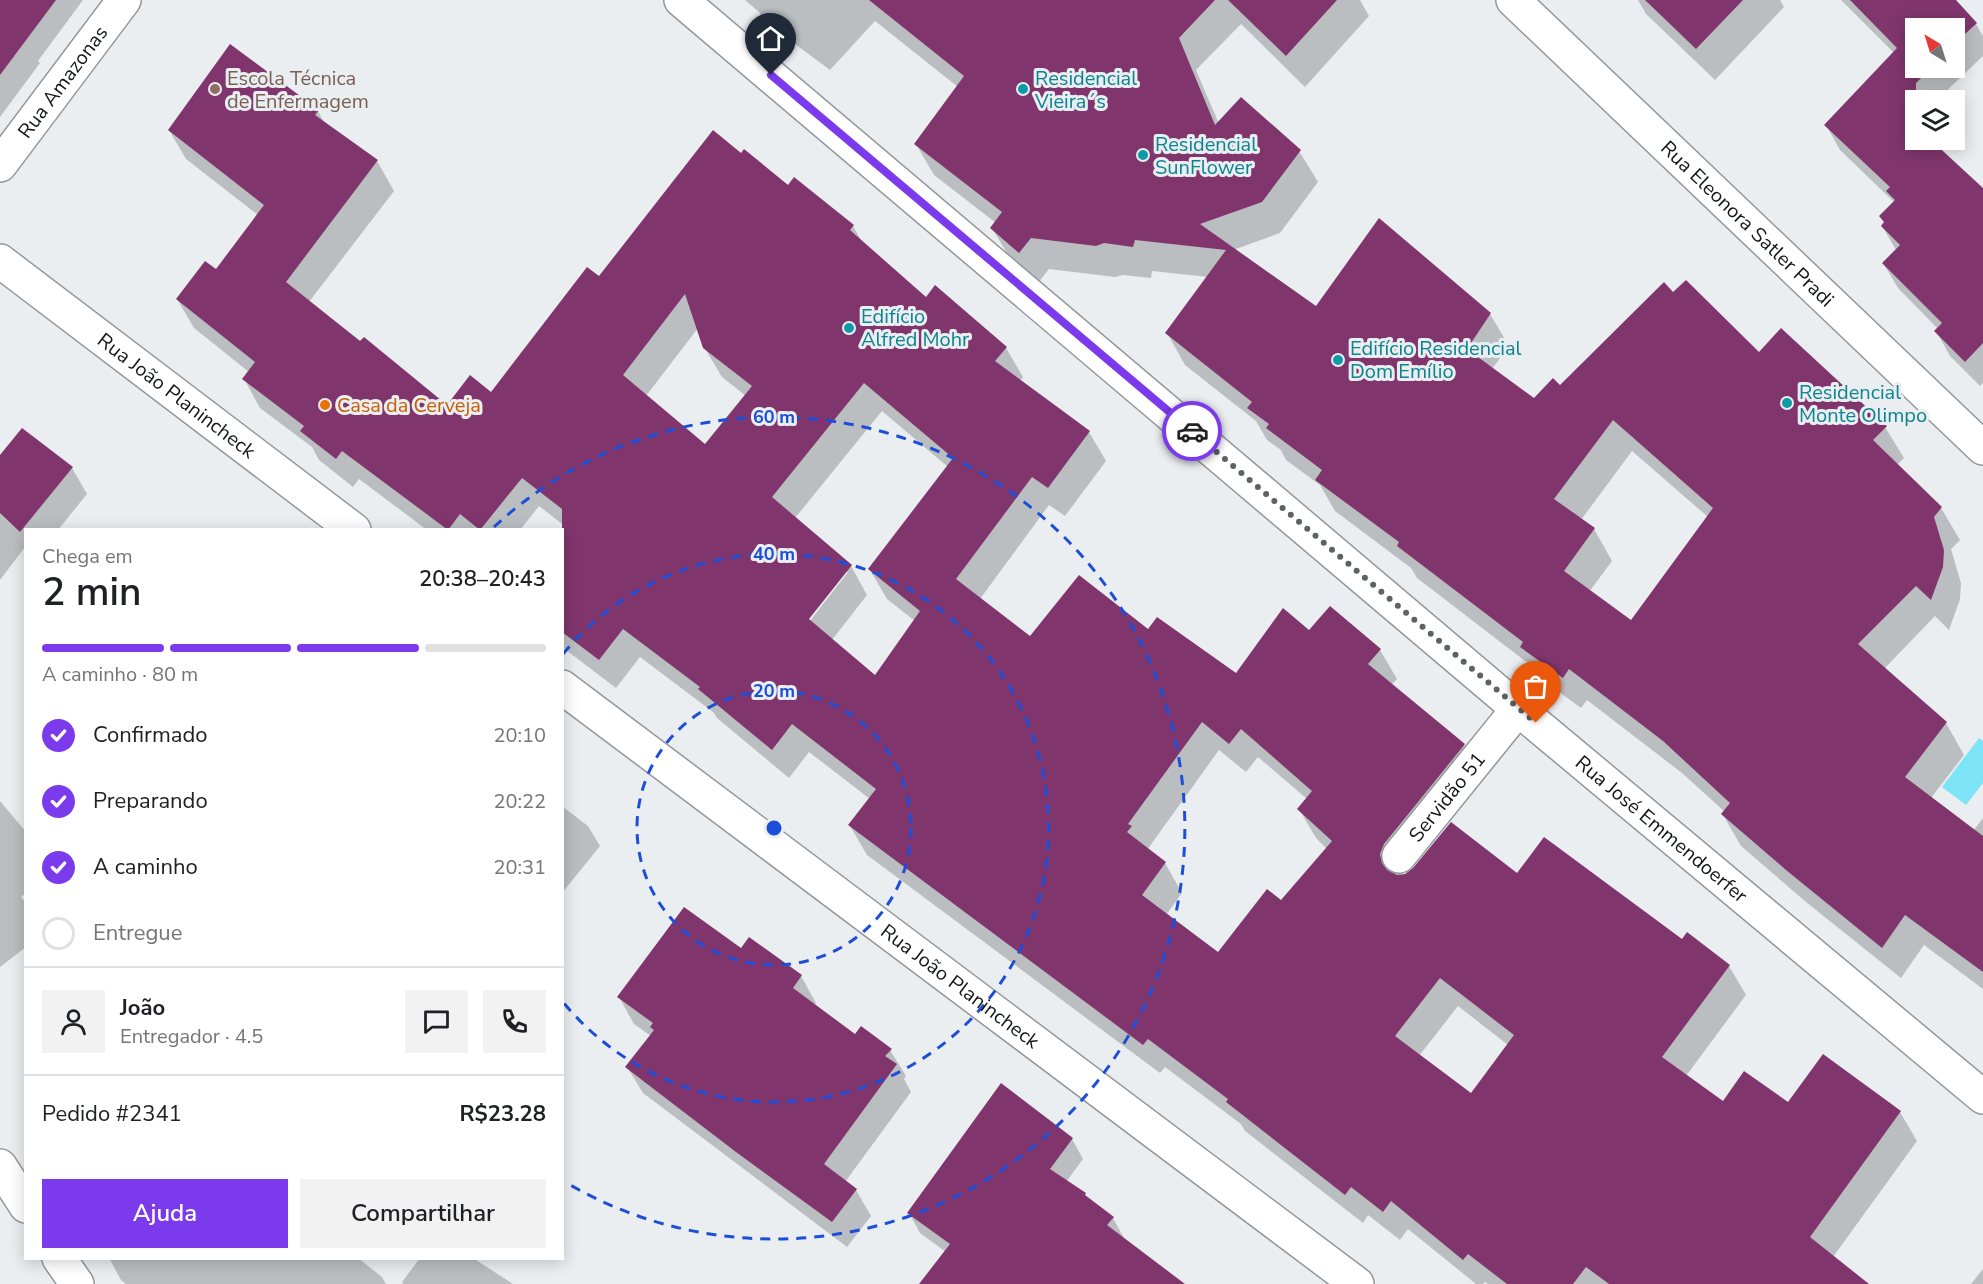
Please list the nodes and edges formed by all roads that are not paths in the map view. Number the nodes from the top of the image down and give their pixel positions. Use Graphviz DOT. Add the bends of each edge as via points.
graph roads {
  1 [pos="123,0"];
  2 [pos="681,0"];
  3 [pos="1513,0"];
  4 [pos="0,165"];
  5 [pos="0,261"];
  6 [pos="1983,448"];
  7 [pos="351,528"];
  8 [pos="564,689"];
  9 [pos="1518,708"];
  10 [pos="1399,856"];
  11 [pos="1983,1097"];
  12 [pos="0,1166"];
  13 [pos="24,1203"];
  14 [pos="1357,1284"];
  1 -- 4 [label="street, Rua Amazonas"];
  2 -- 9 [label="street, Rua José Emmendoerfer"];
  3 -- 6 [label="street, Rua Eleonora Satler Pradi"];
  5 -- 7 [label="street, Rua João Planincheck"];
  8 -- 14 [label="street, Rua João Planincheck"];
  9 -- 10 [label="street, Servidão 51"];
  9 -- 11 [label="street, Rua José Emmendoerfer"];
  12 -- 13 [label="street"];
}
